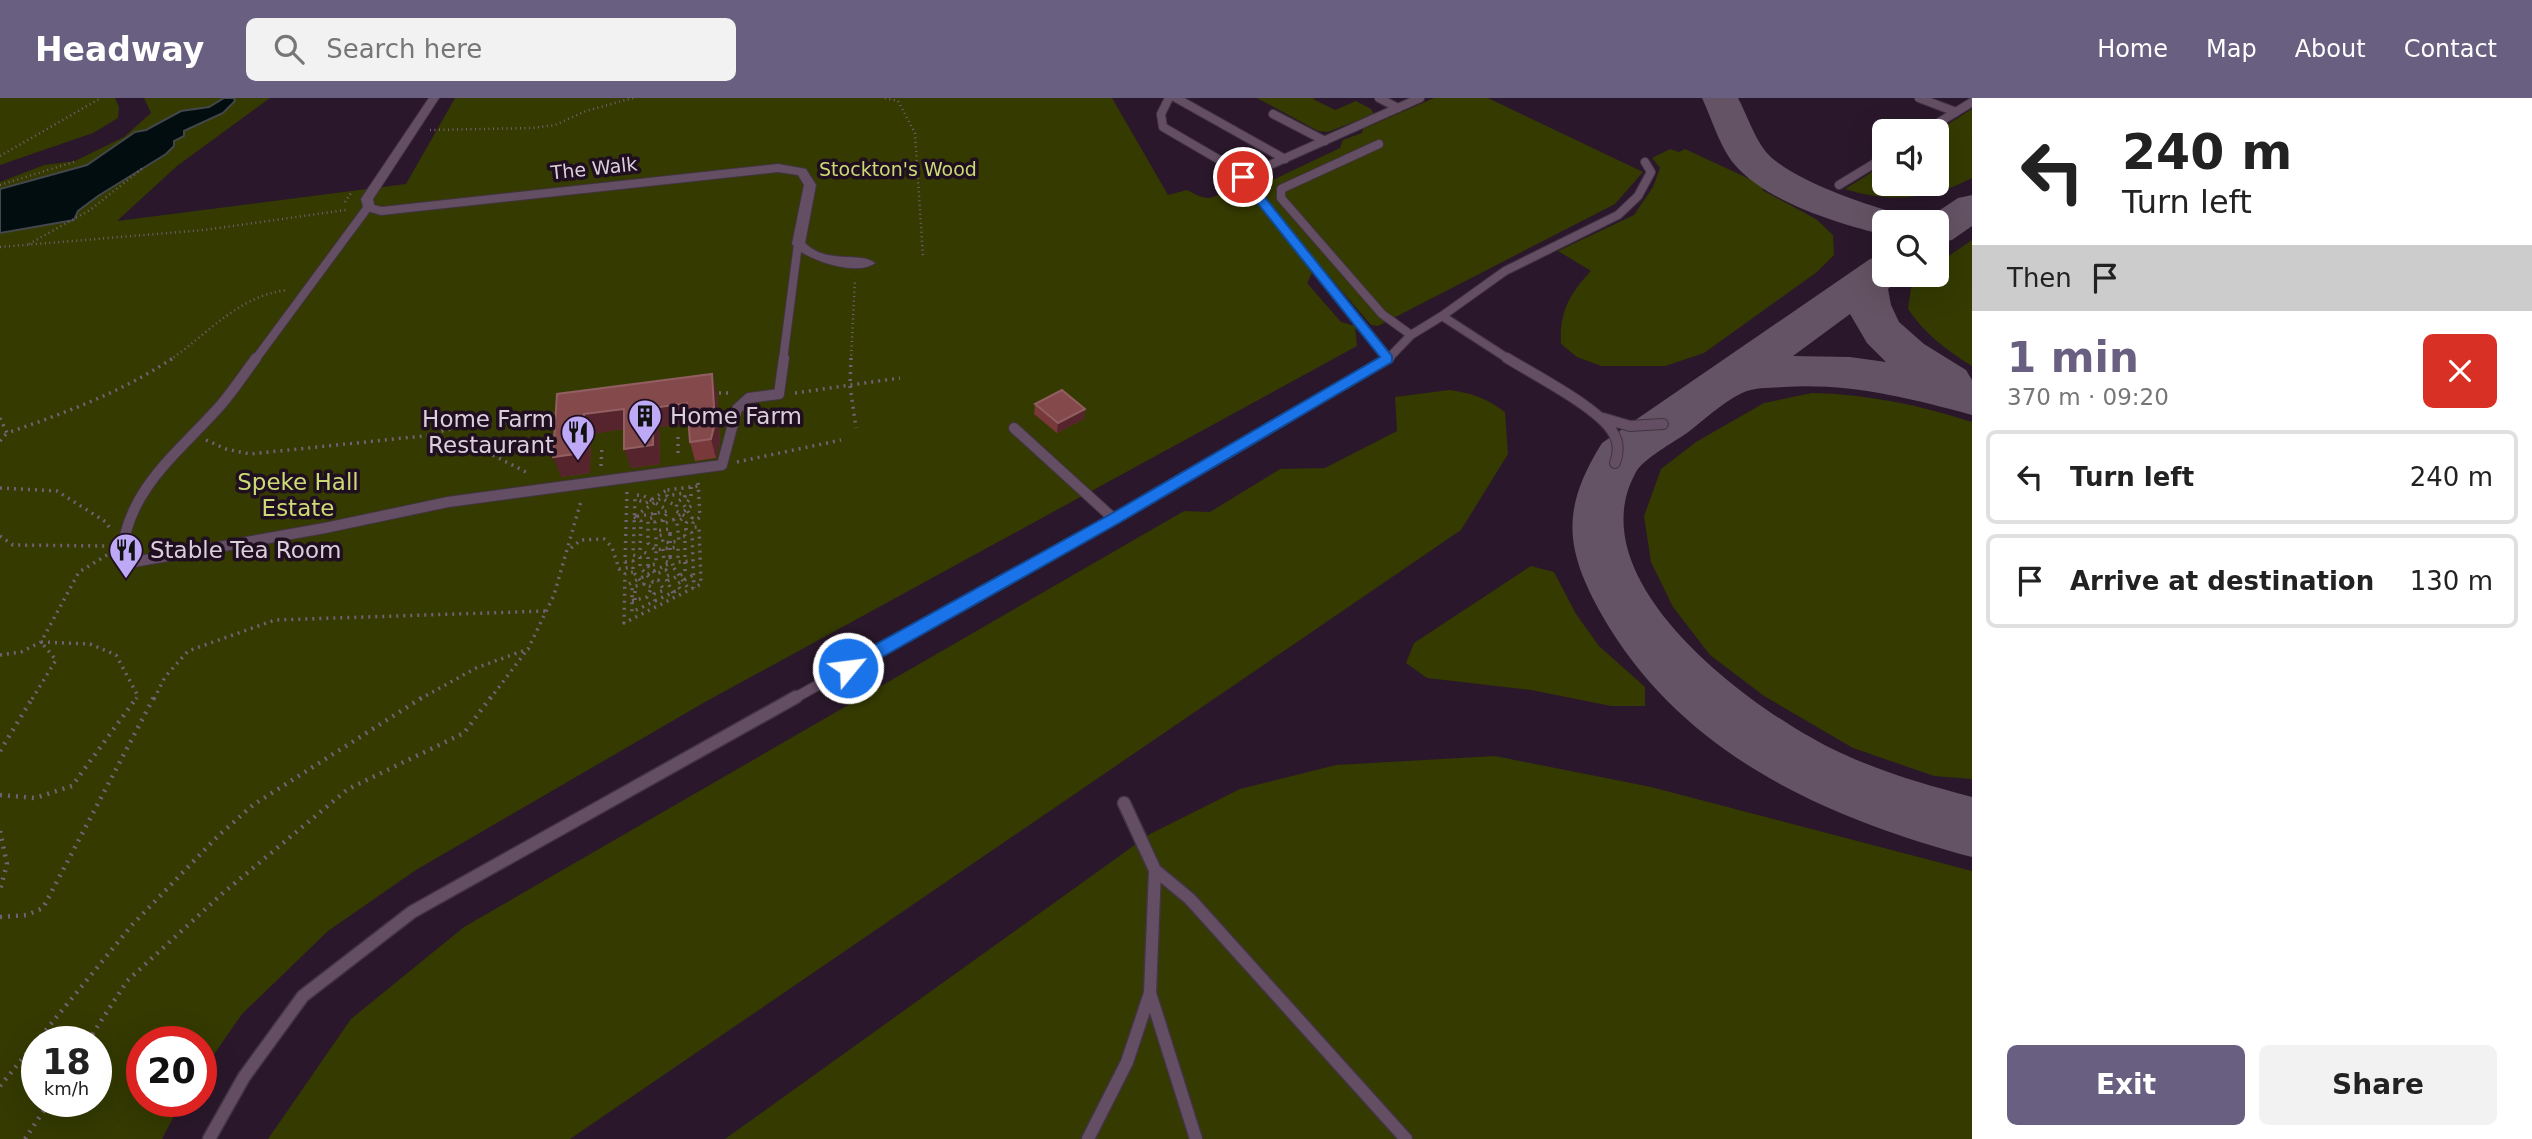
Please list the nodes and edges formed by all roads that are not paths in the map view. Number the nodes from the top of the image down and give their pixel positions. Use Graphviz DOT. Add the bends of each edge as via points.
graph roads {
  1 [pos="434,98"];
  2 [pos="1169,98"];
  3 [pos="1176,98"];
  4 [pos="1379,98"];
  5 [pos="1420,98"];
  6 [pos="1919,98"];
  7 [pos="1972,102"];
  8 [pos="1398,108"];
  9 [pos="1956,112"];
  10 [pos="1273,114"];
  11 [pos="1945,119"];
  12 [pos="1325,141"];
  13 [pos="1379,144"];
  14 [pos="1285,159"];
  15 [pos="1644,162"];
  16 [pos="1872,165"];
  17 [pos="1247,176"];
  18 [pos="1839,185"];
  19 [pos="368,207"];
  20 [pos="798,244"];
  21 [pos="862,262"];
  22 [pos="1442,316"];
  23 [pos="1411,335"];
  24 [pos="1388,359"];
  25 [pos="1600,417"];
  26 [pos="1663,424"];
  27 [pos="1014,428"];
  28 [pos="1615,463"];
  29 [pos="1114,519"];
  30 [pos="1124,803"];
  31 [pos="1155,870"];
  32 [pos="1150,993"];
  33 [pos="209,1139"];
  34 [pos="1088,1139"];
  35 [pos="1196,1139"];
  36 [pos="1406,1139"];
  1 -- 19 [label="street" via="367,199"];
  2 -- 17 [label="lane" via="1161,114 1163,127"];
  3 -- 14 [label="lane"];
  4 -- 8 [label="lane"];
  5 -- 8 [label="lane"];
  6 -- 9 [label="lane"];
  7 -- 9 [label="lane"];
  8 -- 12 [label="lane"];
  9 -- 11 [label="lane"];
  10 -- 12 [label="lane"];
  12 -- 14 [label="lane"];
  13 -- 23 [label="lane" via="1281,188 1281,198 1382,314"];
  14 -- 17 [label="lane"];
  15 -- 22 [label="lane" via="1651,172 1638,196 1618,215 1505,271"];
  16 -- 18 [label="lane"];
  17 -- 24 [label="lane" via="1243,177"];
  19 -- 20 [label="street, The Walk" via="381,211 778,168 803,172 810,185"];
  19 -- 20 [label="lane" via="220,406 190,433 131,514 122,556 134,562 448,502 722,466 737,410 749,398 779,394"];
  20 -- 21 [label="street" via="814,255"];
  22 -- 23 [label="lane"];
  22 -- 25 [label="lane"];
  23 -- 24 [label="lane"];
  24 -- 29 [label="lane"];
  25 -- 26 [label="lane" via="1630,426"];
  25 -- 28 [label="lane" via="1619,444"];
  27 -- 29 [label="lane"];
  29 -- 33 [label="lane" via="412,912 303,996 244,1077"];
  30 -- 31 [label="lane"];
  31 -- 32 [label="lane"];
  31 -- 36 [label="lane" via="1190,899"];
  32 -- 34 [label="lane" via="1127,1062"];
  32 -- 35 [label="lane"];
}
